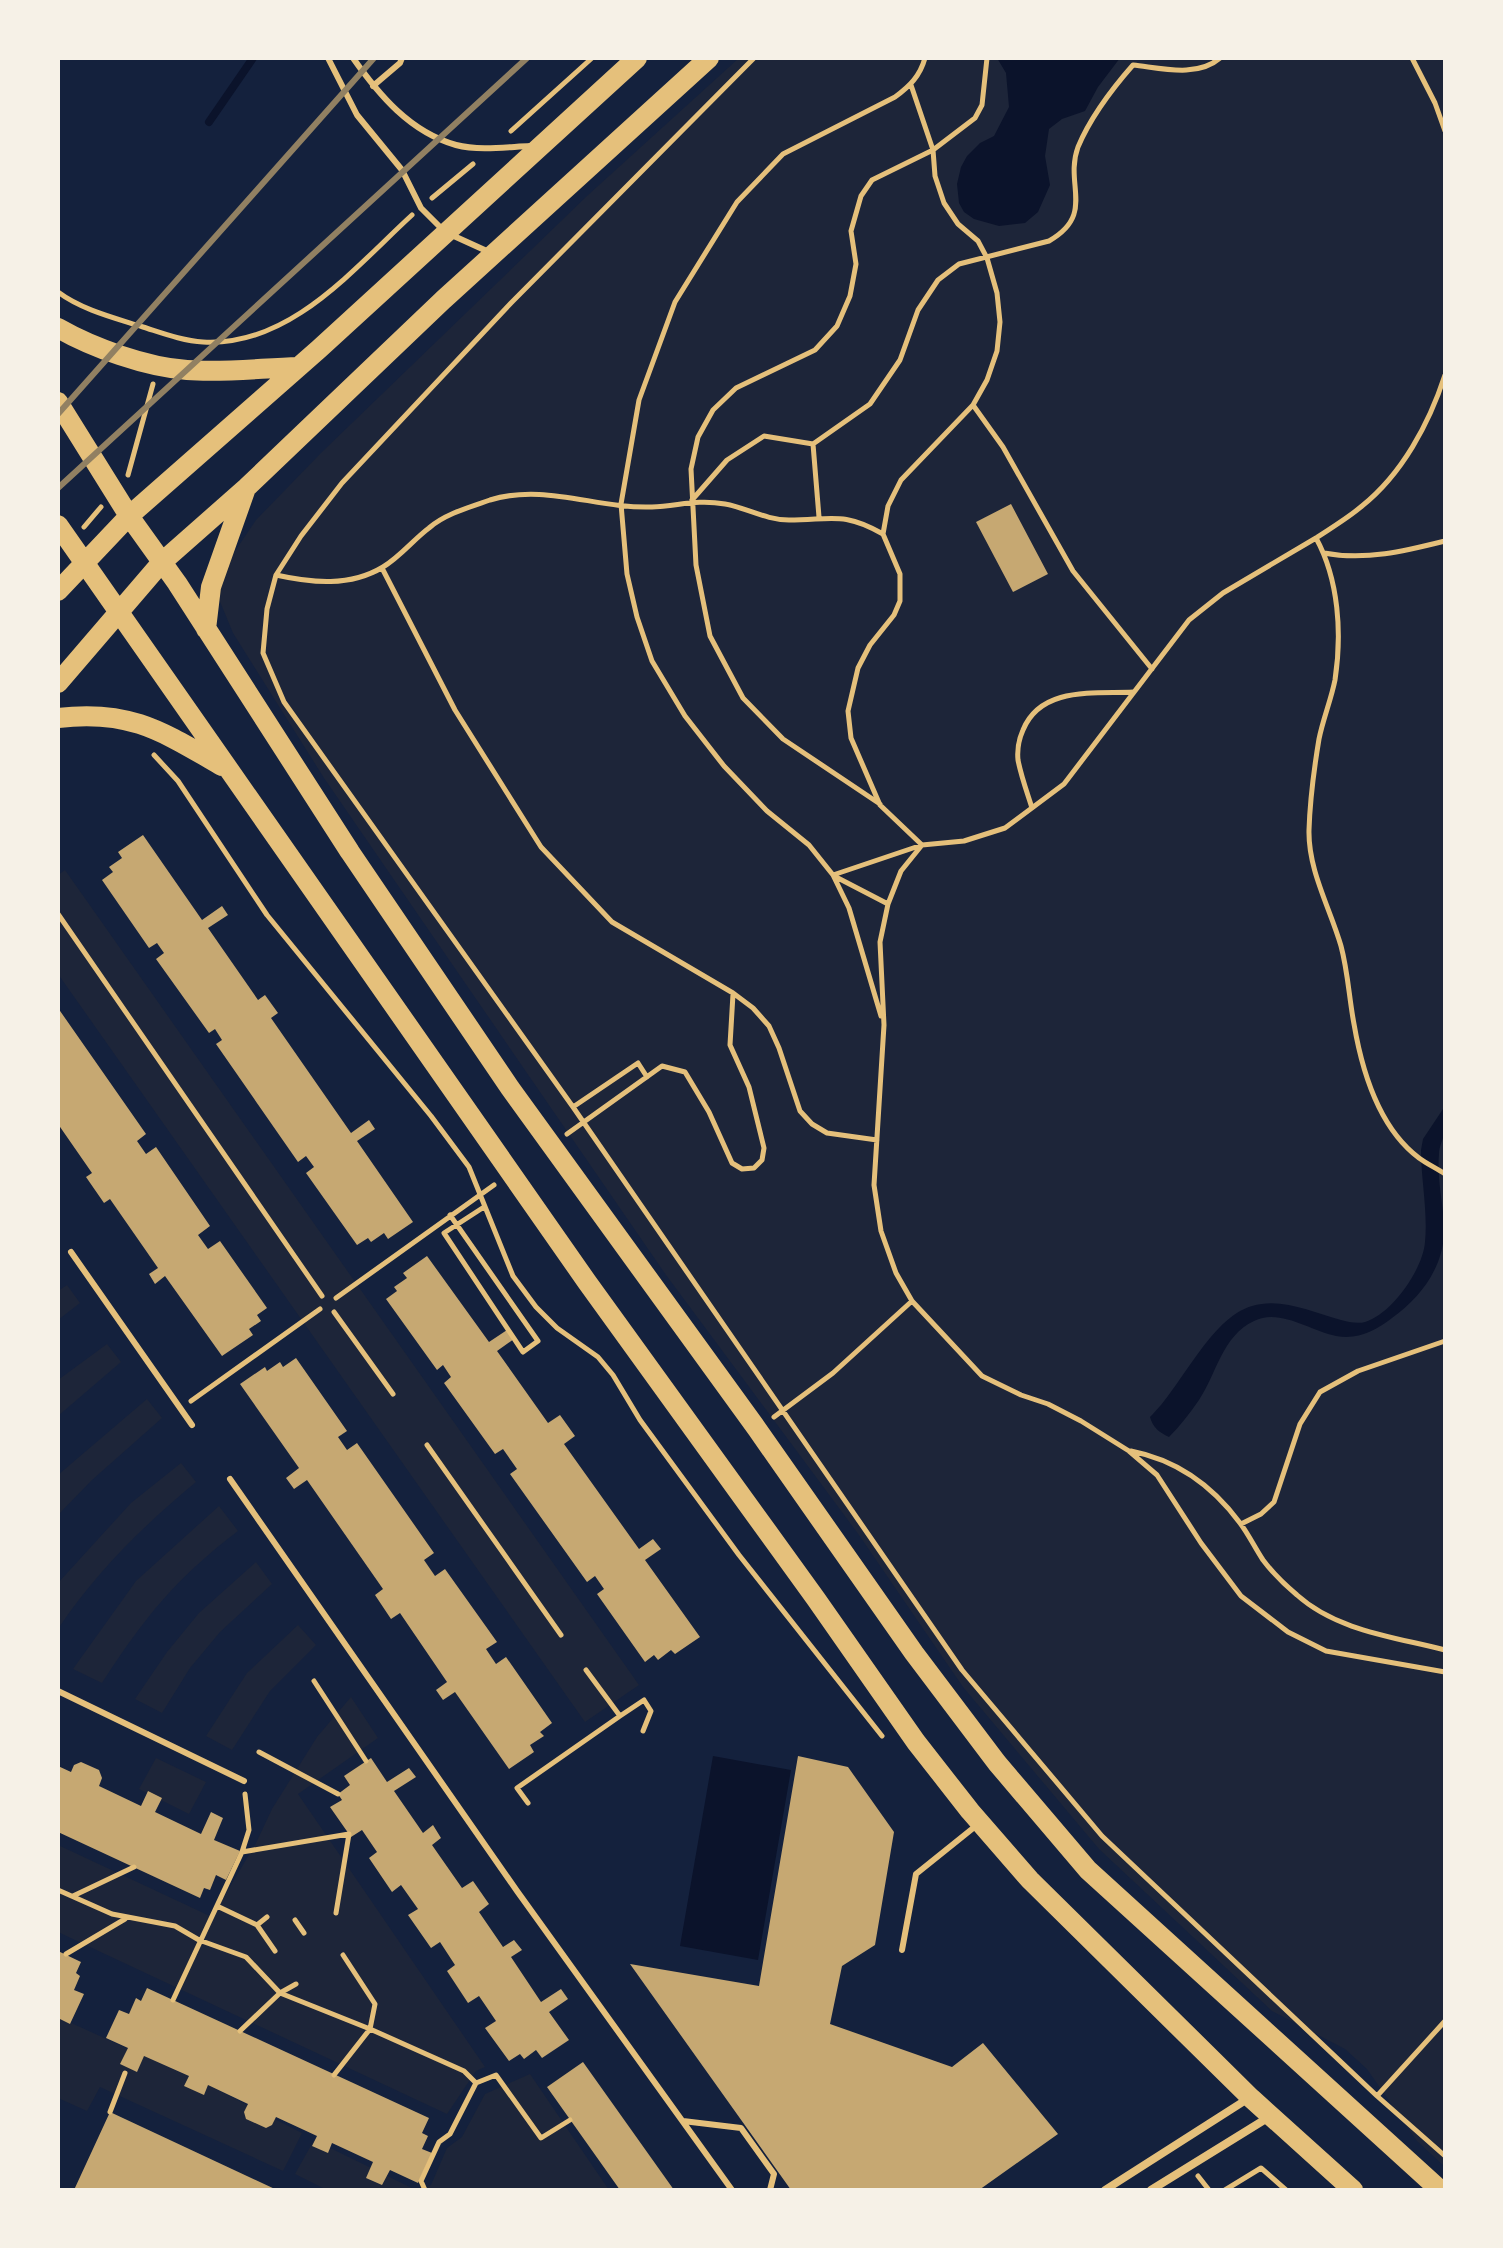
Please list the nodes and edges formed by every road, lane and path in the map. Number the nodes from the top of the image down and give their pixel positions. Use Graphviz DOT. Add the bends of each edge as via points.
graph roads {
  1 [pos="328,58"];
  2 [pos="353,58"];
  3 [pos="402,58"];
  4 [pos="637,58"];
  5 [pos="709,58"];
  6 [pos="754,58"];
  7 [pos="925,58"];
  8 [pos="987,58"];
  9 [pos="1220,58"];
  10 [pos="1412,58"];
  11 [pos="1131,61"];
  12 [pos="911,85"];
  13 [pos="373,86"];
  14 [pos="1445,131"];
  15 [pos="543,146"];
  16 [pos="933,150"];
  17 [pos="421,208"];
  18 [pos="445,232"];
  19 [pos="494,254"];
  20 [pos="987,258"];
  21 [pos="58,292"];
  22 [pos="58,328"];
  23 [pos="169,335"];
  24 [pos="157,365"];
  25 [pos="298,367"];
  26 [pos="1445,375"];
  27 [pos="58,402"];
  28 [pos="973,405"];
  29 [pos="813,444"];
  30 [pos="246,488"];
  31 [pos="115,491"];
  32 [pos="691,501"];
  33 [pos="621,504"];
  34 [pos="129,516"];
  35 [pos="819,517"];
  36 [pos="58,525"];
  37 [pos="883,534"];
  38 [pos="1316,538"];
  39 [pos="1445,541"];
  40 [pos="71,543"];
  41 [pos="1324,553"];
  42 [pos="85,562"];
  43 [pos="161,563"];
  44 [pos="382,568"];
  45 [pos="276,575"];
  46 [pos="58,591"];
  47 [pos="120,612"];
  48 [pos="206,629"];
  49 [pos="1152,669"];
  50 [pos="58,683"];
  51 [pos="1134,692"];
  52 [pos="58,718"];
  53 [pos="147,748"];
  54 [pos="229,770"];
  55 [pos="880,805"];
  56 [pos="1032,808"];
  57 [pos="922,845"];
  58 [pos="833,875"];
  59 [pos="888,904"];
  60 [pos="58,914"];
  61 [pos="733,993"];
  62 [pos="884,1025"];
  63 [pos="662,1066"];
  64 [pos="647,1077"];
  65 [pos="573,1107"];
  66 [pos="877,1140"];
  67 [pos="1445,1174"];
  68 [pos="484,1207"];
  69 [pos="450,1215"];
  70 [pos="415,1241"];
  71 [pos="71,1252"];
  72 [pos="322,1296"];
  73 [pos="336,1298"];
  74 [pos="912,1301"];
  75 [pos="320,1309"];
  76 [pos="334,1312"];
  77 [pos="1445,1341"];
  78 [pos="393,1394"];
  79 [pos="181,1408"];
  80 [pos="784,1409"];
  81 [pos="192,1425"];
  82 [pos="757,1429"];
  83 [pos="427,1445"];
  84 [pos="1129,1451"];
  85 [pos="230,1479"];
  86 [pos="1241,1524"];
  87 [pos="561,1635"];
  88 [pos="1445,1650"];
  89 [pos="586,1670"];
  90 [pos="1445,1672"];
  91 [pos="314,1681"];
  92 [pos="58,1691"];
  93 [pos="620,1716"];
  94 [pos="643,1731"];
  95 [pos="889,1745"];
  96 [pos="259,1752"];
  97 [pos="366,1761"];
  98 [pos="244,1781"];
  99 [pos="338,1794"];
  100 [pos="528,1803"];
  101 [pos="980,1822"];
  102 [pos="242,1852"];
  103 [pos="134,1867"];
  104 [pos="58,1890"];
  105 [pos="72,1896"];
  106 [pos="217,1906"];
  107 [pos="336,1913"];
  108 [pos="267,1917"];
  109 [pos="126,1918"];
  110 [pos="295,1920"];
  111 [pos="257,1925"];
  112 [pos="304,1933"];
  113 [pos="199,1940"];
  114 [pos="902,1950"];
  115 [pos="275,1951"];
  116 [pos="66,1954"];
  117 [pos="343,1955"];
  118 [pos="296,1984"];
  119 [pos="280,1993"];
  120 [pos="173,2000"];
  121 [pos="1445,2021"];
  122 [pos="370,2029"];
  123 [pos="240,2031"];
  124 [pos="125,2073"];
  125 [pos="334,2075"];
  126 [pos="476,2083"];
  127 [pos="1377,2096"];
  128 [pos="1251,2098"];
  129 [pos="110,2112"];
  130 [pos="1271,2116"];
  131 [pos="570,2120"];
  132 [pos="683,2121"];
  133 [pos="1445,2156"];
  134 [pos="425,2190"];
  135 [pos="732,2190"];
  136 [pos="770,2190"];
  137 [pos="1105,2190"];
  138 [pos="1151,2190"];
  139 [pos="1225,2190"];
  140 [pos="1286,2190"];
  141 [pos="1353,2190"];
  142 [pos="1440,2190"];
  1 -- 17 [label="lane" via="357,115 402,170"];
  2 -- 13 [label="lane"];
  3 -- 13 [label="lane"];
  4 -- 15 [label="main road"];
  5 -- 19 [label="main road"];
  6 -- 45 [label="path" via="342,483"];
  7 -- 12 [label="path"];
  8 -- 16 [label="path" via="982,105 975,118"];
  9 -- 11 [label="path" via="1187,70"];
  10 -- 14 [label="path"];
  11 -- 20 [label="path" via="1077,150 1078,200 1070,225 1049,241"];
  12 -- 16 [label="path"];
  12 -- 33 [label="path" via="783,154 737,202 675,302 639,400"];
  13 -- 15 [label="lane" via="425,133 458,145"];
  15 -- 18 [label="main road"];
  16 -- 20 [label="path" via="944,203"];
  16 -- 32 [label="path" via="872,180 861,196 851,231 856,264 837,326 815,350 736,388 713,410 698,437"];
  17 -- 18 [label="lane"];
  17 -- 23 [label="path" via="310,307 271,330 233,342"];
  18 -- 19 [label="lane"];
  18 -- 25 [label="main road"];
  19 -- 30 [label="main road"];
  20 -- 28 [label="path" via="1000,322 997,351"];
  20 -- 29 [label="path" via="959,264 938,280 918,310 900,360 870,404"];
  21 -- 23 [label="path" via="104,315"];
  22 -- 24 [label="main road" via="83,342"];
  23 -- 24 [label="path"];
  24 -- 25 [label="main road" via="187,370"];
  24 -- 31 [label="path" via="130,473"];
  25 -- 34 [label="main road"];
  26 -- 38 [label="path" via="1429,416 1393,477 1363,506"];
  27 -- 31 [label="main road"];
  28 -- 37 [label="path" via="901,480 888,506"];
  28 -- 49 [label="path" via="1003,447 1073,571"];
  29 -- 32 [label="path" via="764,436 727,460"];
  29 -- 35 [label="path"];
  30 -- 43 [label="main road"];
  30 -- 48 [label="main road" via="211,587"];
  31 -- 34 [label="main road"];
  31 -- 40 [label="path"];
  32 -- 33 [label="path" via="652,507"];
  32 -- 35 [label="path" via="788,520"];
  32 -- 55 [label="path" via="710,636 743,698 783,739"];
  33 -- 44 [label="path" via="542,493 492,500 430,526"];
  33 -- 58 [label="path" via="637,617 667,688 724,766 809,845"];
  34 -- 42 [label="main road"];
  34 -- 43 [label="main road"];
  35 -- 37 [label="path" via="863,522"];
  36 -- 40 [label="main road"];
  37 -- 55 [label="path" via="900,574 900,601 858,668 848,711 851,738"];
  38 -- 41 [label="path"];
  38 -- 49 [label="path" via="1189,620"];
  39 -- 41 [label="path" via="1357,557"];
  40 -- 42 [label="main road"];
  41 -- 67 [label="path" via="1338,649 1311,793 1310,851 1346,964 1362,1063 1394,1132 1418,1157"];
  42 -- 46 [label="main road"];
  42 -- 47 [label="main road"];
  43 -- 47 [label="main road"];
  43 -- 48 [label="main road"];
  44 -- 45 [label="path" via="319,583"];
  44 -- 61 [label="path" via="455,710 541,847 612,922"];
  45 -- 65 [label="path" via="263,653 284,702"];
  47 -- 50 [label="main road"];
  47 -- 54 [label="main road"];
  48 -- 82 [label="main road" via="510,1088"];
  49 -- 51 [label="path"];
  51 -- 56 [label="path" via="1064,784"];
  51 -- 56 [label="path" via="1067,695 1036,710 1025,724 1018,758"];
  52 -- 54 [label="main road" via="108,716 157,729"];
  53 -- 68 [label="path" via="178,781 276,926 469,1167"];
  54 -- 101 [label="main road" via="601,1302 916,1742"];
  55 -- 57 [label="path"];
  56 -- 57 [label="path" via="1005,828 964,841"];
  57 -- 58 [label="path"];
  57 -- 59 [label="path" via="901,871"];
  58 -- 59 [label="path"];
  58 -- 62 [label="path" via="849,908"];
  59 -- 62 [label="path" via="880,942"];
  60 -- 72 [label="path"];
  61 -- 63 [label="path" via="730,1045 749,1087 764,1148 759,1165 742,1169 732,1163 685,1072"];
  61 -- 66 [label="path" via="769,1026 800,1111 812,1124 827,1133"];
  62 -- 66 [label="path"];
  64 -- 65 [label="path" via="638,1063"];
  65 -- 80 [label="path"];
  66 -- 74 [label="path" via="874,1185 881,1231"];
  68 -- 69 [label="path" via="444,1233 523,1352 538,1341"];
  68 -- 95 [label="path" via="513,1276 536,1307 613,1375 739,1555"];
  70 -- 73 [label="path"];
  71 -- 79 [label="lane"];
  74 -- 80 [label="path" via="833,1373"];
  74 -- 84 [label="path" via="982,1376 1048,1404"];
  75 -- 79 [label="path"];
  76 -- 78 [label="path"];
  77 -- 86 [label="path" via="1358,1371 1320,1392 1300,1424 1274,1502"];
  79 -- 81 [label="lane"];
  80 -- 82 [label="path"];
  80 -- 127 [label="path" via="962,1670 1102,1836"];
  82 -- 142 [label="main road" via="914,1653 997,1763 1088,1870"];
  83 -- 87 [label="path"];
  84 -- 86 [label="path" via="1156,1456 1190,1472"];
  84 -- 90 [label="path" via="1157,1475 1241,1596 1288,1632 1326,1651"];
  85 -- 132 [label="lane"];
  86 -- 88 [label="path" via="1264,1561 1321,1613"];
  89 -- 93 [label="path"];
  91 -- 97 [label="path"];
  92 -- 98 [label="lane"];
  93 -- 94 [label="path" via="644,1700 651,1711"];
  93 -- 100 [label="path" via="517,1788"];
  96 -- 99 [label="path"];
  98 -- 102 [label="path" via="249,1830"];
  101 -- 114 [label="lane" via="916,1874"];
  101 -- 128 [label="main road" via="1030,1880"];
  102 -- 106 [label="path"];
  102 -- 107 [label="path" via="349,1834"];
  103 -- 105 [label="path"];
  104 -- 105 [label="path"];
  105 -- 109 [label="path"];
  106 -- 111 [label="path"];
  106 -- 113 [label="path"];
  108 -- 111 [label="path"];
  109 -- 113 [label="path" via="175,1926"];
  109 -- 116 [label="path"];
  110 -- 112 [label="path"];
  111 -- 115 [label="path"];
  113 -- 119 [label="path" via="246,1957"];
  113 -- 120 [label="path"];
  117 -- 122 [label="path" via="375,2004"];
  118 -- 119 [label="path"];
  119 -- 122 [label="path"];
  119 -- 123 [label="path"];
  121 -- 127 [label="path"];
  122 -- 125 [label="path"];
  122 -- 126 [label="path" via="464,2071"];
  124 -- 129 [label="path"];
  126 -- 131 [label="path" via="496,2075 541,2138"];
  126 -- 134 [label="path" via="450,2134 439,2142 421,2181"];
  127 -- 133 [label="path"];
  128 -- 130 [label="main road"];
  128 -- 137 [label="street"];
  130 -- 138 [label="street"];
  130 -- 141 [label="main road"];
  132 -- 135 [label="lane"];
  132 -- 136 [label="lane" via="741,2128 774,2174"];
  139 -- 140 [label="path" via="1261,2168"];
}
